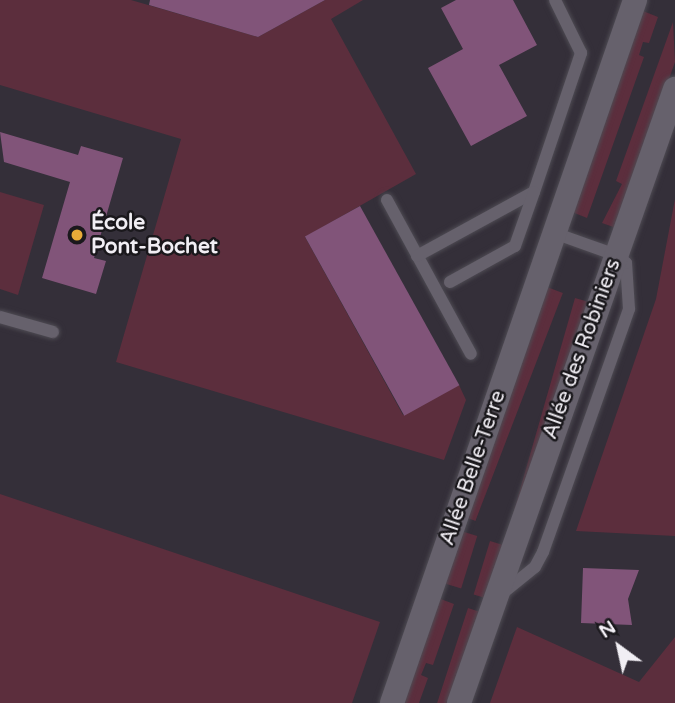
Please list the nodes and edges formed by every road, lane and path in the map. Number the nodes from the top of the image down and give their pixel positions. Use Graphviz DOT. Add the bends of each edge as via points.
graph roads {
  1 [pos="555,0"];
  2 [pos="635,0"];
  3 [pos="675,89"];
  4 [pos="534,192"];
  5 [pos="387,200"];
  6 [pos="554,233"];
  7 [pos="616,255"];
  8 [pos="418,256"];
  9 [pos="450,282"];
  10 [pos="0,317"];
  11 [pos="53,332"];
  12 [pos="471,354"];
  13 [pos="392,703"];
  14 [pos="460,703"];
  1 -- 4 [label="lane" via="581,53"];
  2 -- 6 [label="street"];
  3 -- 7 [label="street, Allée des Robiniers"];
  4 -- 8 [label="lane"];
  4 -- 9 [label="lane" via="515,246"];
  5 -- 8 [label="lane"];
  6 -- 7 [label="lane"];
  6 -- 13 [label="street, Allée Belle-Terre"];
  7 -- 14 [label="street, Allée des Robiniers"];
  8 -- 12 [label="lane"];
  10 -- 11 [label="lane"];
}
